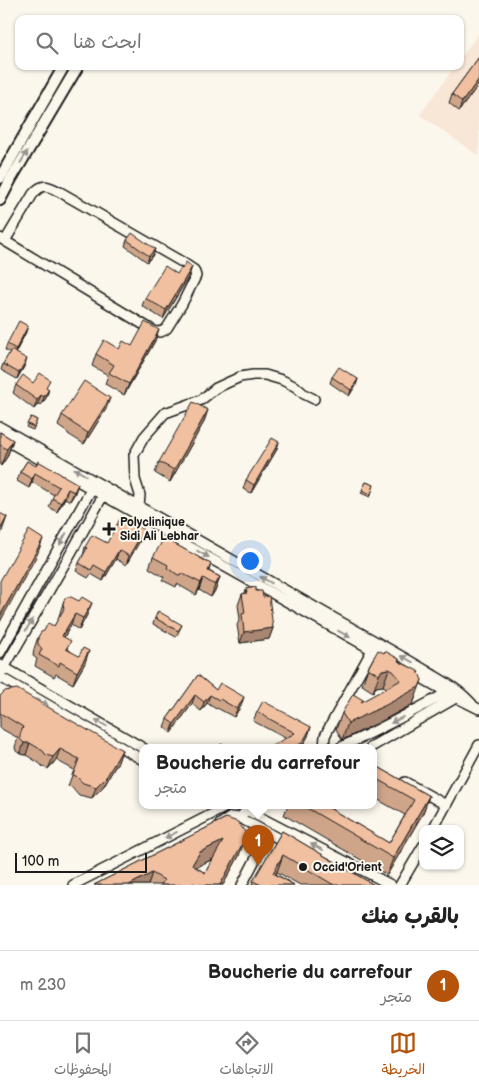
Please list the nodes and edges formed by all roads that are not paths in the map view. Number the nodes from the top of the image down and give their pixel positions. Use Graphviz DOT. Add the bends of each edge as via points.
graph roads {
  1 [pos="62,70"];
  2 [pos="76,70"];
  3 [pos="0,178"];
  4 [pos="0,200"];
  5 [pos="2,240"];
  6 [pos="314,399"];
  7 [pos="0,427"];
  8 [pos="0,437"];
  9 [pos="93,485"];
  10 [pos="105,492"];
  11 [pos="139,506"];
  12 [pos="372,650"];
  13 [pos="0,653"];
  14 [pos="1,671"];
  15 [pos="451,690"];
  16 [pos="460,696"];
  17 [pos="476,707"];
  18 [pos="324,744"];
  19 [pos="347,744"];
  20 [pos="376,744"];
  21 [pos="479,745"];
  22 [pos="139,746"];
  23 [pos="139,757"];
  24 [pos="398,778"];
  25 [pos="446,805"];
  26 [pos="218,809"];
  27 [pos="225,809"];
  28 [pos="247,809"];
  29 [pos="252,809"];
  30 [pos="235,817"];
  31 [pos="435,825"];
  32 [pos="212,828"];
  33 [pos="269,833"];
  34 [pos="294,847"];
  35 [pos="419,853"];
  36 [pos="74,885"];
  37 [pos="242,885"];
  38 [pos="391,885"];
  39 [pos="400,885"];
  1 -- 3 [label="street"];
  4 -- 2 [label="street, one-way"];
  5 -- 5 [label="street" via="158,332 167,328 196,276 194,270 182,262 47,186 40,187 33,194"];
  6 -- 11 [label="street" via="282,380 253,375 240,377 200,400 165,413 144,437 134,455"];
  9 -- 7 [label="street, one-way"];
  8 -- 9 [label="street"];
  9 -- 10 [label="street"];
  9 -- 13 [label="street, one-way"];
  10 -- 11 [label="street"];
  10 -- 12 [label="street, one-way" via="176,539"];
  14 -- 10 [label="street, one-way"];
  15 -- 11 [label="street, one-way" via="413,662"];
  12 -- 15 [label="street"];
  12 -- 18 [label="street" via="328,728"];
  22 -- 14 [label="street, one-way"];
  14 -- 23 [label="street, one-way"];
  15 -- 16 [label="street"];
  15 -- 19 [label="street, one-way"];
  16 -- 17 [label="street"];
  16 -- 20 [label="street"];
  21 -- 25 [label="street"];
  24 -- 25 [label="street"];
  25 -- 31 [label="street"];
  26 -- 36 [label="street, one-way"];
  27 -- 30 [label="street"];
  28 -- 30 [label="street" via="242,816"];
  38 -- 29 [label="street, one-way"];
  30 -- 32 [label="street"];
  30 -- 33 [label="street"];
  33 -- 34 [label="street"];
  33 -- 37 [label="street"];
  35 -- 39 [label="street"];
}
